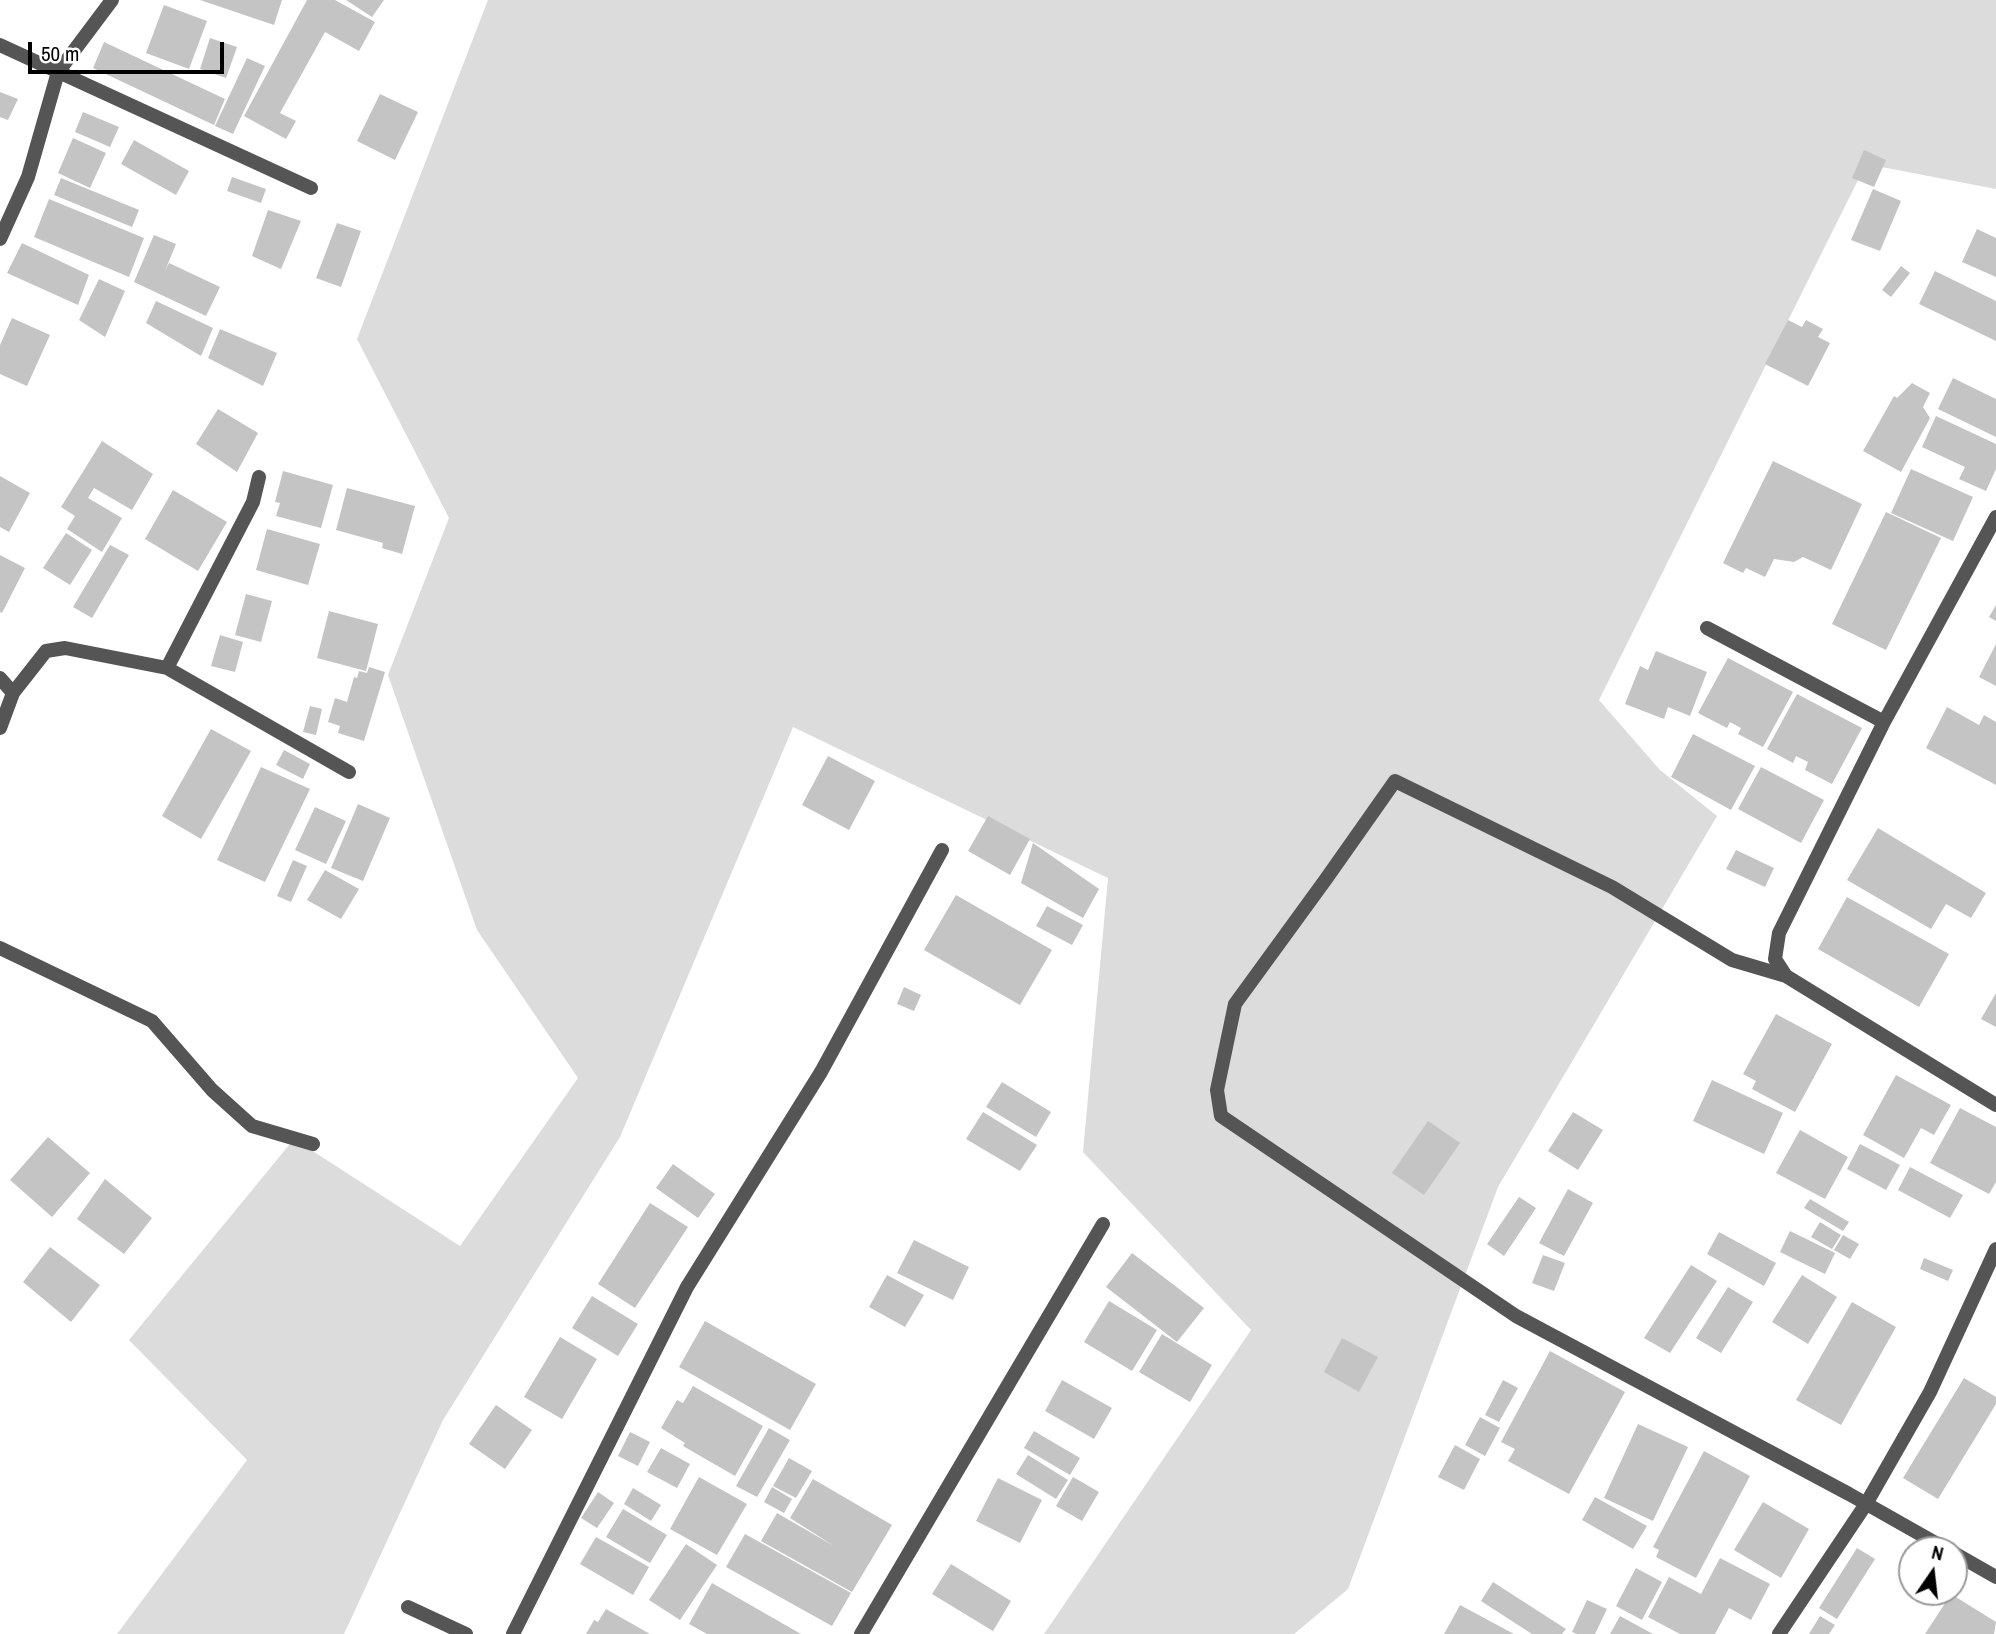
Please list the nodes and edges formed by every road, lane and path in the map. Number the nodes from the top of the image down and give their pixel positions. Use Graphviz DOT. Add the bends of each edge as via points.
graph roads {
  1 [pos="112,0"];
  2 [pos="0,45"];
  3 [pos="58,72"];
  4 [pos="311,188"];
  5 [pos="0,239"];
  6 [pos="259,477"];
  7 [pos="1996,517"];
  8 [pos="1707,628"];
  9 [pos="167,668"];
  10 [pos="0,678"];
  11 [pos="13,693"];
  12 [pos="1884,722"];
  13 [pos="0,727"];
  14 [pos="349,772"];
  15 [pos="942,850"];
  16 [pos="0,948"];
  17 [pos="1786,976"];
  18 [pos="1996,1105"];
  19 [pos="313,1144"];
  20 [pos="1103,1224"];
  21 [pos="1996,1249"];
  22 [pos="1866,1504"];
  23 [pos="1923,1536"];
  24 [pos="1968,1561"];
  25 [pos="1996,1577"];
  26 [pos="408,1607"];
  27 [pos="466,1634"];
  28 [pos="513,1634"];
  29 [pos="861,1634"];
  30 [pos="1779,1634"];
  1 -- 3 [label="street"];
  2 -- 3 [label="street"];
  3 -- 4 [label="street"];
  3 -- 5 [label="street" via="28,177"];
  6 -- 9 [label="street" via="253,502"];
  7 -- 12 [label="street"];
  8 -- 12 [label="street"];
  9 -- 11 [label="street" via="65,648 46,652"];
  9 -- 14 [label="street"];
  10 -- 11 [label="street"];
  11 -- 13 [label="street"];
  12 -- 17 [label="street" via="1779,933 1775,959"];
  15 -- 28 [label="street" via="821,1072 687,1287"];
  16 -- 19 [label="street" via="152,1021 212,1090 252,1126"];
  17 -- 18 [label="street"];
  17 -- 22 [label="street" via="1732,960 1612,887 1395,780 1235,1004 1217,1090 1221,1116 1516,1316"];
  20 -- 29 [label="street"];
  21 -- 22 [label="street" via="1930,1392"];
  22 -- 23 [label="street"];
  22 -- 30 [label="street"];
  24 -- 25 [label="street"];
  26 -- 27 [label="street"];
}
